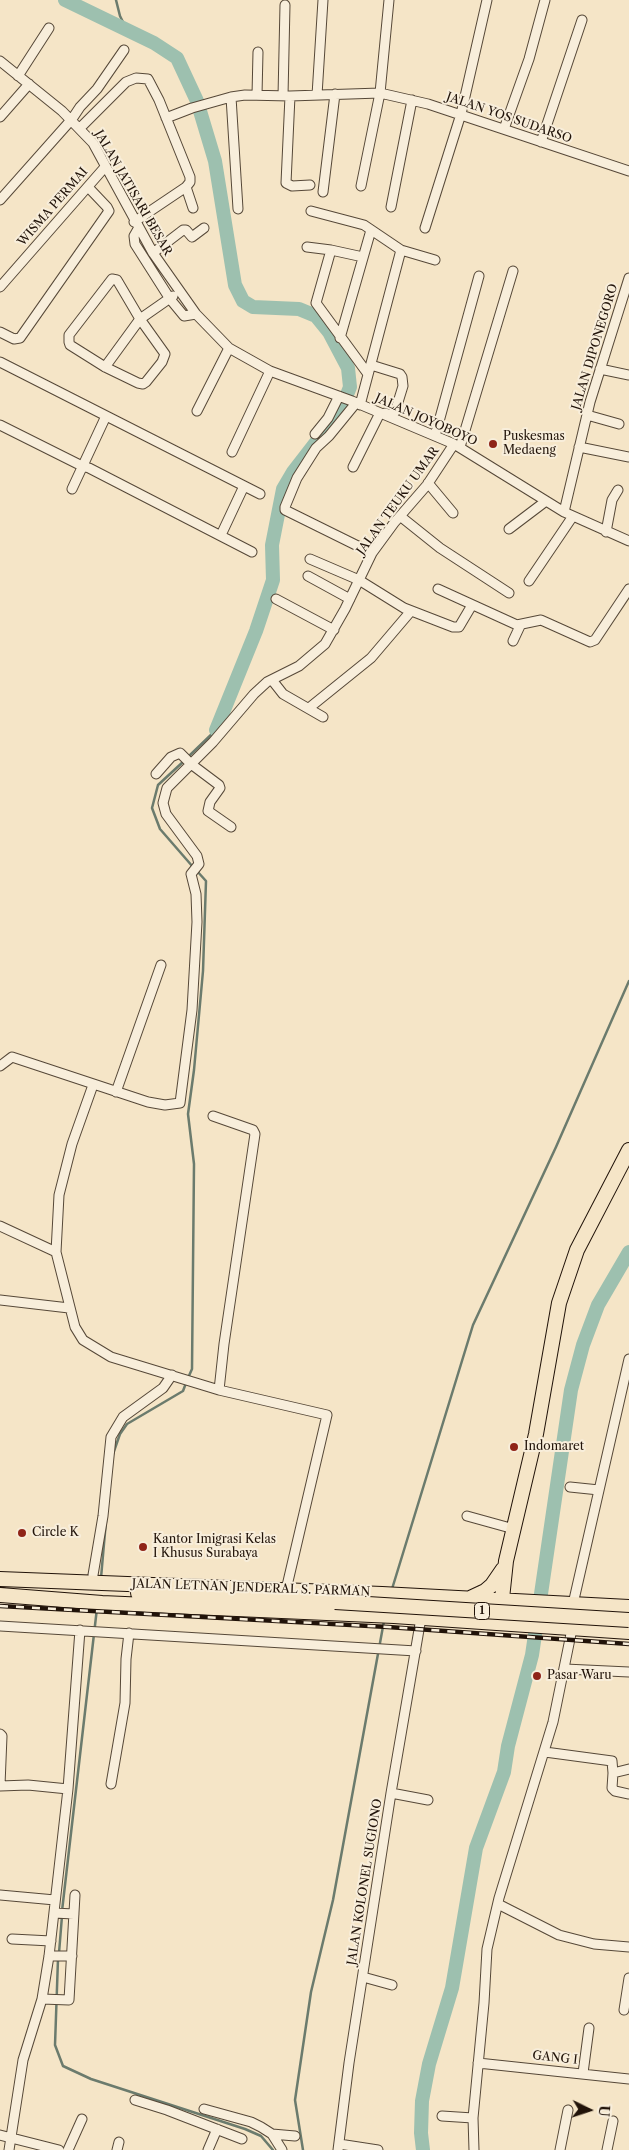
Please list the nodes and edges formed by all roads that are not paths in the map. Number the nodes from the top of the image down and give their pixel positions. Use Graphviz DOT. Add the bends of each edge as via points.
graph roads {
  1 [pos="324,0"];
  2 [pos="389,0"];
  3 [pos="487,0"];
  4 [pos="545,0"];
  5 [pos="285,5"];
  6 [pos="582,20"];
  7 [pos="48,28"];
  8 [pos="124,50"];
  9 [pos="258,52"];
  10 [pos="0,61"];
  11 [pos="18,76"];
  12 [pos="30,84"];
  13 [pos="380,93"];
  14 [pos="335,94"];
  15 [pos="257,95"];
  16 [pos="317,95"];
  17 [pos="287,96"];
  18 [pos="231,97"];
  19 [pos="412,100"];
  20 [pos="461,114"];
  21 [pos="0,117"];
  22 [pos="166,118"];
  23 [pos="72,119"];
  24 [pos="80,128"];
  25 [pos="504,129"];
  26 [pos="541,142"];
  27 [pos="106,167"];
  28 [pos="629,171"];
  29 [pos="88,186"];
  30 [pos="310,186"];
  31 [pos="361,186"];
  32 [pos="186,187"];
  33 [pos="323,192"];
  34 [pos="0,200"];
  35 [pos="391,207"];
  36 [pos="193,208"];
  37 [pos="238,209"];
  38 [pos="311,211"];
  39 [pos="136,225"];
  40 [pos="204,228"];
  41 [pos="425,228"];
  42 [pos="371,230"];
  43 [pos="307,247"];
  44 [pos="331,250"];
  45 [pos="401,250"];
  46 [pos="153,253"];
  47 [pos="363,258"];
  48 [pos="435,260"];
  49 [pos="513,271"];
  50 [pos="479,276"];
  51 [pos="629,278"];
  52 [pos="0,287"];
  53 [pos="179,292"];
  54 [pos="627,298"];
  55 [pos="170,299"];
  56 [pos="196,314"];
  57 [pos="140,319"];
  58 [pos="0,332"];
  59 [pos="340,338"];
  60 [pos="229,348"];
  61 [pos="0,362"];
  62 [pos="105,366"];
  63 [pos="600,369"];
  64 [pos="370,370"];
  65 [pos="270,371"];
  66 [pos="629,375"];
  67 [pos="340,397"];
  68 [pos="357,402"];
  69 [pos="197,411"];
  70 [pos="380,413"];
  71 [pos="587,415"];
  72 [pos="106,416"];
  73 [pos="0,419"];
  74 [pos="620,424"];
  75 [pos="0,425"];
  76 [pos="14,429"];
  77 [pos="315,434"];
  78 [pos="435,436"];
  79 [pos="457,446"];
  80 [pos="579,448"];
  81 [pos="232,452"];
  82 [pos="629,457"];
  83 [pos="85,465"];
  84 [pos="354,467"];
  85 [pos="428,483"];
  86 [pos="244,486"];
  87 [pos="72,489"];
  88 [pos="618,490"];
  89 [pos="260,494"];
  90 [pos="546,501"];
  91 [pos="564,512"];
  92 [pos="453,514"];
  93 [pos="400,516"];
  94 [pos="573,516"];
  95 [pos="509,529"];
  96 [pos="606,532"];
  97 [pos="221,535"];
  98 [pos="629,540"];
  99 [pos="252,552"];
  100 [pos="372,553"];
  101 [pos="310,559"];
  102 [pos="308,576"];
  103 [pos="359,580"];
  104 [pos="529,581"];
  105 [pos="438,589"];
  106 [pos="629,589"];
  107 [pos="509,593"];
  108 [pos="276,599"];
  109 [pos="350,599"];
  110 [pos="472,604"];
  111 [pos="412,611"];
  112 [pos="520,626"];
  113 [pos="334,630"];
  114 [pos="513,641"];
  115 [pos="270,681"];
  116 [pos="309,708"];
  117 [pos="324,717"];
  118 [pos="188,761"];
  119 [pos="156,774"];
  120 [pos="231,827"];
  121 [pos="161,965"];
  122 [pos="0,1066"];
  123 [pos="93,1085"];
  124 [pos="116,1092"];
  125 [pos="213,1116"];
  126 [pos="629,1150"];
  127 [pos="0,1226"];
  128 [pos="56,1252"];
  129 [pos="0,1300"];
  130 [pos="69,1308"];
  131 [pos="629,1359"];
  132 [pos="176,1376"];
  133 [pos="219,1390"];
  134 [pos="570,1487"];
  135 [pos="599,1490"];
  136 [pos="467,1516"];
  137 [pos="514,1529"];
  138 [pos="506,1561"];
  139 [pos="0,1579"];
  140 [pos="286,1590"];
  141 [pos="95,1591"];
  142 [pos="0,1595"];
  143 [pos="469,1599"];
  144 [pos="502,1600"];
  145 [pos="523,1601"];
  146 [pos="573,1604"];
  147 [pos="629,1607"];
  148 [pos="421,1618"];
  149 [pos="629,1620"];
  150 [pos="499,1624"];
  151 [pos="519,1625"];
  152 [pos="0,1626"];
  153 [pos="572,1629"];
  154 [pos="84,1630"];
  155 [pos="629,1632"];
  156 [pos="129,1633"];
  157 [pos="416,1651"];
  158 [pos="565,1669"];
  159 [pos="629,1672"];
  160 [pos="0,1734"];
  161 [pos="545,1752"];
  162 [pos="629,1769"];
  163 [pos="613,1773"];
  164 [pos="111,1784"];
  165 [pos="0,1786"];
  166 [pos="68,1789"];
  167 [pos="391,1793"];
  168 [pos="629,1794"];
  169 [pos="428,1800"];
  170 [pos="0,1895"];
  171 [pos="75,1895"];
  172 [pos="55,1900"];
  173 [pos="498,1904"];
  174 [pos="64,1914"];
  175 [pos="12,1939"];
  176 [pos="51,1941"];
  177 [pos="629,1948"];
  178 [pos="60,1955"];
  179 [pos="363,1977"];
  180 [pos="629,1978"];
  181 [pos="392,1985"];
  182 [pos="42,1999"];
  183 [pos="624,2010"];
  184 [pos="588,2028"];
  185 [pos="478,2063"];
  186 [pos="583,2073"];
  187 [pos="629,2079"];
  188 [pos="135,2100"];
  189 [pos="204,2109"];
  190 [pos="568,2110"];
  191 [pos="442,2116"];
  192 [pos="472,2118"];
  193 [pos="82,2119"];
  194 [pos="613,2121"];
  195 [pos="217,2129"];
  196 [pos="272,2134"];
  197 [pos="0,2135"];
  198 [pos="295,2136"];
  199 [pos="10,2138"];
  200 [pos="242,2139"];
  201 [pos="338,2147"];
  202 [pos="9,2150"];
  203 [pos="59,2150"];
  204 [pos="68,2150"];
  205 [pos="208,2150"];
  206 [pos="282,2150"];
  207 [pos="378,2150"];
  208 [pos="474,2150"];
  209 [pos="560,2150"];
  210 [pos="607,2150"];
  1 -- 16 [label="street"];
  2 -- 13 [label="street"];
  3 -- 20 [label="street"];
  4 -- 25 [label="street"];
  5 -- 17 [label="street"];
  6 -- 26 [label="street"];
  7 -- 11 [label="street"];
  8 -- 23 [label="street"];
  9 -- 15 [label="street"];
  10 -- 11 [label="street, JALAN JATISARI BESAR"];
  11 -- 12 [label="street, JALAN JATISARI BESAR"];
  12 -- 21 [label="street"];
  12 -- 23 [label="street, JALAN JATISARI BESAR"];
  13 -- 14 [label="street, JALAN YOS SUDARSO"];
  13 -- 19 [label="street, JALAN YOS SUDARSO"];
  13 -- 31 [label="street"];
  14 -- 16 [label="street, JALAN YOS SUDARSO"];
  14 -- 33 [label="street"];
  15 -- 17 [label="street, JALAN YOS SUDARSO"];
  15 -- 18 [label="street, JALAN YOS SUDARSO"];
  16 -- 17 [label="street, JALAN YOS SUDARSO"];
  17 -- 30 [label="street" via="286,183"];
  18 -- 22 [label="street, JALAN YOS SUDARSO"];
  18 -- 37 [label="street"];
  19 -- 20 [label="street, JALAN YOS SUDARSO"];
  19 -- 35 [label="street"];
  20 -- 25 [label="street, JALAN YOS SUDARSO"];
  20 -- 41 [label="street"];
  22 -- 24 [label="street" via="148,79 143,77 126,82"];
  22 -- 32 [label="street" via="190,177"];
  23 -- 24 [label="street, JALAN JATISARI BESAR"];
  23 -- 34 [label="street"];
  24 -- 27 [label="street, JALAN JATISARI BESAR"];
  25 -- 26 [label="street, JALAN YOS SUDARSO"];
  26 -- 28 [label="street, JALAN YOS SUDARSO"];
  27 -- 29 [label="street, WISMA PERMAI"];
  27 -- 39 [label="street, JALAN JATISARI BESAR"];
  29 -- 52 [label="street, WISMA PERMAI"];
  29 -- 58 [label="street" via="108,211 20,338 14,340"];
  32 -- 36 [label="street"];
  32 -- 39 [label="street"];
  38 -- 42 [label="street" via="358,223"];
  39 -- 46 [label="street, JALAN JATISARI BESAR"];
  39 -- 55 [label="street" via="135,244"];
  40 -- 46 [label="street" via="192,237 182,230"];
  42 -- 45 [label="street"];
  42 -- 47 [label="street"];
  43 -- 44 [label="street"];
  44 -- 47 [label="street"];
  44 -- 59 [label="street" via="316,303"];
  45 -- 48 [label="street"];
  45 -- 64 [label="street"];
  46 -- 53 [label="street, JALAN JATISARI BESAR"];
  47 -- 59 [label="street"];
  49 -- 79 [label="street, JALAN TEUKU UMAR"];
  50 -- 78 [label="street"];
  51 -- 54 [label="street, JALAN DIPONEGORO"];
  53 -- 55 [label="street"];
  53 -- 56 [label="street, JALAN JATISARI BESAR"];
  54 -- 63 [label="street, JALAN DIPONEGORO" via="611,330"];
  55 -- 56 [label="street" via="184,316"];
  55 -- 57 [label="street"];
  56 -- 60 [label="street, JALAN JATISARI BESAR"];
  57 -- 62 [label="street"];
  57 -- 62 [label="street" via="164,350 162,362 143,384"];
  57 -- 62 [label="street" via="117,280 112,279 68,339 70,345"];
  59 -- 64 [label="street"];
  60 -- 65 [label="street, JALAN JATISARI BESAR"];
  60 -- 69 [label="street"];
  61 -- 72 [label="street"];
  63 -- 66 [label="street"];
  63 -- 71 [label="street, JALAN DIPONEGORO"];
  64 -- 68 [label="street"];
  64 -- 68 [label="street" via="400,374 402,377 403,386 395,412 389,414"];
  65 -- 67 [label="street, JALAN JATISARI BESAR"];
  65 -- 81 [label="street"];
  67 -- 68 [label="street, JALAN JOYOBOYO"];
  67 -- 77 [label="street"];
  68 -- 70 [label="street, JALAN JOYOBOYO"];
  68 -- 100 [label="street" via="316,448 297,478 285,510"];
  70 -- 78 [label="street, JALAN JOYOBOYO"];
  70 -- 84 [label="street"];
  71 -- 74 [label="street"];
  71 -- 80 [label="street, JALAN DIPONEGORO"];
  72 -- 83 [label="street"];
  72 -- 86 [label="street"];
  73 -- 76 [label="street"];
  75 -- 76 [label="street"];
  76 -- 83 [label="street"];
  78 -- 79 [label="street, JALAN JOYOBOYO"];
  79 -- 85 [label="street, JALAN TEUKU UMAR"];
  79 -- 90 [label="street, JALAN JOYOBOYO"];
  80 -- 82 [label="street"];
  80 -- 91 [label="street, JALAN DIPONEGORO"];
  83 -- 87 [label="street"];
  83 -- 97 [label="street"];
  85 -- 92 [label="street"];
  85 -- 93 [label="street, JALAN TEUKU UMAR"];
  86 -- 89 [label="street"];
  86 -- 97 [label="street"];
  88 -- 96 [label="street" via="612,500"];
  90 -- 91 [label="street, JALAN JOYOBOYO"];
  90 -- 95 [label="street"];
  91 -- 94 [label="street, JALAN JOYOBOYO"];
  93 -- 100 [label="street, JALAN TEUKU UMAR"];
  93 -- 107 [label="street" via="440,548"];
  94 -- 96 [label="street, JALAN JOYOBOYO"];
  94 -- 104 [label="street"];
  96 -- 98 [label="street, JALAN JOYOBOYO"];
  97 -- 99 [label="street"];
  100 -- 103 [label="street, JALAN TEUKU UMAR"];
  101 -- 103 [label="street"];
  102 -- 109 [label="street"];
  103 -- 109 [label="street, JALAN TEUKU UMAR"];
  103 -- 111 [label="street"];
  105 -- 110 [label="street"];
  106 -- 112 [label="street" via="592,642 540,620"];
  108 -- 113 [label="street"];
  109 -- 113 [label="street, JALAN TEUKU UMAR"];
  110 -- 111 [label="street" via="457,628"];
  110 -- 112 [label="street"];
  111 -- 116 [label="street" via="371,658"];
  112 -- 114 [label="street"];
  113 -- 115 [label="street, JALAN TEUKU UMAR" via="325,644 299,666"];
  115 -- 116 [label="street" via="283,694"];
  115 -- 118 [label="street, JALAN TEUKU UMAR"];
  116 -- 117 [label="street"];
  118 -- 119 [label="street" via="177,753"];
  118 -- 120 [label="street" via="219,785 208,810"];
  118 -- 124 [label="street, JALAN TEUKU UMAR" via="167,788 163,803 168,819 197,856 199,864 191,875 197,922 192,1010 181,1102 165,1105"];
  121 -- 124 [label="street"];
  122 -- 123 [label="street" via="12,1057"];
  123 -- 124 [label="street"];
  123 -- 128 [label="street" via="65,1167 59,1195"];
  125 -- 133 [label="street" via="253,1130 255,1134"];
  126 -- 137 [label="highway" via="577,1250 559,1303 536,1434"];
  127 -- 128 [label="street"];
  128 -- 130 [label="street"];
  129 -- 130 [label="street"];
  130 -- 132 [label="street" via="83,1340 111,1357"];
  131 -- 135 [label="street"];
  132 -- 133 [label="street"];
  132 -- 141 [label="street" via="123,1417 111,1437"];
  133 -- 140 [label="street" via="327,1415"];
  134 -- 135 [label="street"];
  135 -- 146 [label="street"];
  136 -- 137 [label="street"];
  137 -- 138 [label="highway"];
  138 -- 143 [label="highway" via="492,1585"];
  138 -- 144 [label="highway"];
  138 -- 145 [label="highway" via="509,1579"];
  139 -- 141 [label="highway, 1" via="53,1582"];
  140 -- 141 [label="highway, JALAN LETNAN JENDERAL S. PARMAN"];
  140 -- 143 [label="highway, JALAN LETNAN JENDERAL S. PARMAN"];
  141 -- 142 [label="highway, JALAN LETNAN JENDERAL S. PARMAN" via="50,1598"];
  141 -- 148 [label="highway, JALAN LETNAN JENDERAL S. PARMAN"];
  141 -- 149 [label="highway, 1, bridge"];
  143 -- 144 [label="highway, JALAN LETNAN JENDERAL S. PARMAN"];
  144 -- 145 [label="highway, JALAN LETNAN JENDERAL S. PARMAN"];
  144 -- 150 [label="highway"];
  145 -- 146 [label="highway, JALAN LETNAN JENDERAL S. PARMAN"];
  145 -- 151 [label="highway" via="511,1610 510,1615"];
  146 -- 147 [label="highway, JALAN LETNAN JENDERAL S. PARMAN"];
  148 -- 150 [label="highway, JALAN LETNAN JENDERAL S. PARMAN"];
  148 -- 157 [label="street, JALAN KOLONEL SUGIONO"];
  150 -- 151 [label="highway, JALAN LETNAN JENDERAL S. PARMAN"];
  151 -- 153 [label="highway, JALAN LETNAN JENDERAL S. PARMAN"];
  152 -- 154 [label="street"];
  153 -- 155 [label="highway, JALAN LETNAN JENDERAL S. PARMAN"];
  153 -- 158 [label="street"];
  154 -- 156 [label="street"];
  154 -- 166 [label="street"];
  156 -- 157 [label="street"];
  156 -- 164 [label="street" via="124,1704"];
  157 -- 167 [label="street, JALAN KOLONEL SUGIONO"];
  158 -- 159 [label="street"];
  158 -- 161 [label="street"];
  160 -- 165 [label="street"];
  161 -- 163 [label="street" via="612,1761"];
  161 -- 173 [label="street"];
  162 -- 163 [label="street"];
  163 -- 168 [label="street" via="613,1790"];
  165 -- 166 [label="street"];
  166 -- 172 [label="street"];
  167 -- 169 [label="street"];
  167 -- 179 [label="street, JALAN KOLONEL SUGIONO"];
  170 -- 172 [label="street"];
  171 -- 174 [label="street"];
  172 -- 174 [label="street"];
  173 -- 177 [label="street" via="559,1935"];
  173 -- 185 [label="street" via="487,1949"];
  174 -- 176 [label="street"];
  174 -- 178 [label="street"];
  175 -- 176 [label="street"];
  176 -- 178 [label="street"];
  178 -- 182 [label="street"];
  178 -- 182 [label="street" via="69,2000"];
  179 -- 181 [label="street"];
  179 -- 201 [label="street, JALAN KOLONEL SUGIONO"];
  180 -- 183 [label="street"];
  182 -- 199 [label="street" via="23,2060"];
  184 -- 186 [label="street"];
  185 -- 186 [label="street, GANG I"];
  185 -- 192 [label="street"];
  186 -- 187 [label="street, GANG I"];
  188 -- 195 [label="street"];
  189 -- 196 [label="street" via="250,2122"];
  190 -- 209 [label="street"];
  191 -- 192 [label="street"];
  192 -- 208 [label="street"];
  193 -- 204 [label="street"];
  194 -- 210 [label="street"];
  195 -- 200 [label="street"];
  195 -- 205 [label="street"];
  196 -- 198 [label="street"];
  196 -- 206 [label="street"];
  197 -- 199 [label="street"];
  199 -- 202 [label="street"];
  199 -- 203 [label="street"];
  201 -- 207 [label="street"];
}
